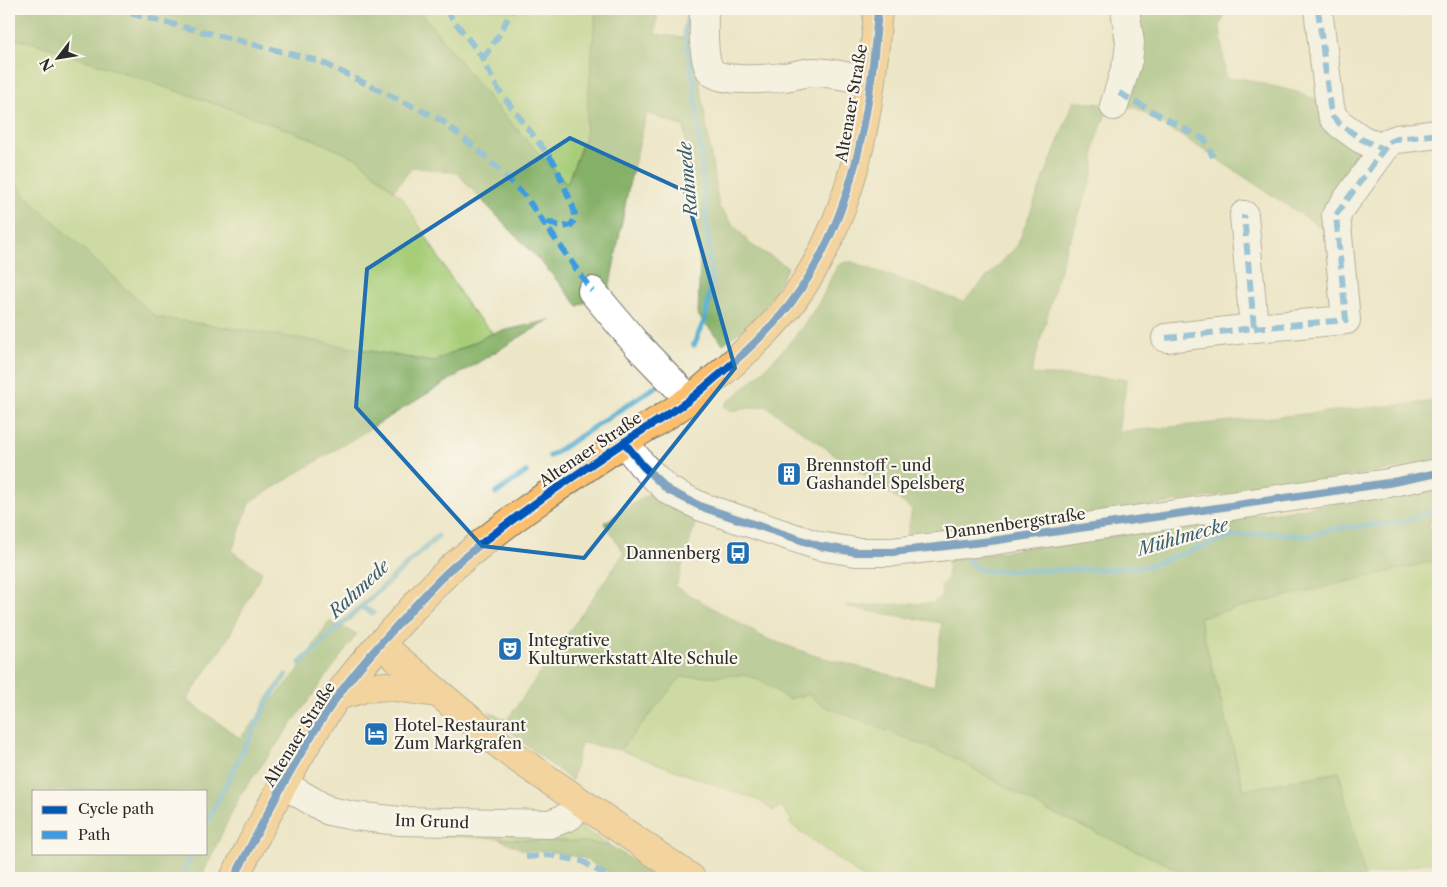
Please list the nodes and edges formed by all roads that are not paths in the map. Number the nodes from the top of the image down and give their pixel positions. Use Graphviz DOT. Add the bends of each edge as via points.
graph roads {
  1 [pos="704,9"];
  2 [pos="878,9"];
  3 [pos="1125,9"];
  4 [pos="1318,9"];
  5 [pos="871,81"];
  6 [pos="1114,106"];
  7 [pos="1438,134"];
  8 [pos="1383,149"];
  9 [pos="1244,215"];
  10 [pos="592,291"];
  11 [pos="1254,328"];
  12 [pos="1166,338"];
  13 [pos="690,400"];
  14 [pos="624,442"];
  15 [pos="1438,473"];
  16 [pos="380,644"];
  17 [pos="437,693"];
  18 [pos="337,696"];
  19 [pos="283,784"];
  20 [pos="580,802"];
  21 [pos="234,878"];
  22 [pos="692,878"];
  1 -- 5 [label="street" via="706,54 710,71 716,75 785,77 814,72"];
  2 -- 5 [label="main road, Altenaer Straße"];
  3 -- 6 [label="street" via="1130,43"];
  4 -- 8 [label="street" via="1333,117 1362,139"];
  5 -- 13 [label="main road, Altenaer Straße" via="853,172 833,230 812,270 791,303 754,345"];
  7 -- 8 [label="street" via="1397,139"];
  8 -- 11 [label="street" via="1336,215 1346,320"];
  9 -- 11 [label="street"];
  10 -- 13 [label="street" via="638,346"];
  11 -- 12 [label="street"];
  13 -- 14 [label="main road, Altenaer Straße"];
  14 -- 15 [label="street, Dannenbergstraße" via="649,473 668,490 702,507 819,546 856,552 892,552 991,541 1379,485"];
  14 -- 16 [label="main road, Altenaer Straße" via="522,512 452,568"];
  16 -- 17 [label="main road"];
  16 -- 18 [label="main road, Altenaer Straße"];
  17 -- 18 [label="main road" via="387,686"];
  17 -- 20 [label="main road" via="511,754"];
  18 -- 19 [label="main road, Altenaer Straße"];
  19 -- 20 [label="street, Im Grund" via="329,811 400,821 550,824 570,816"];
  19 -- 21 [label="main road, Altenaer Straße"];
  20 -- 22 [label="main road"];
}
